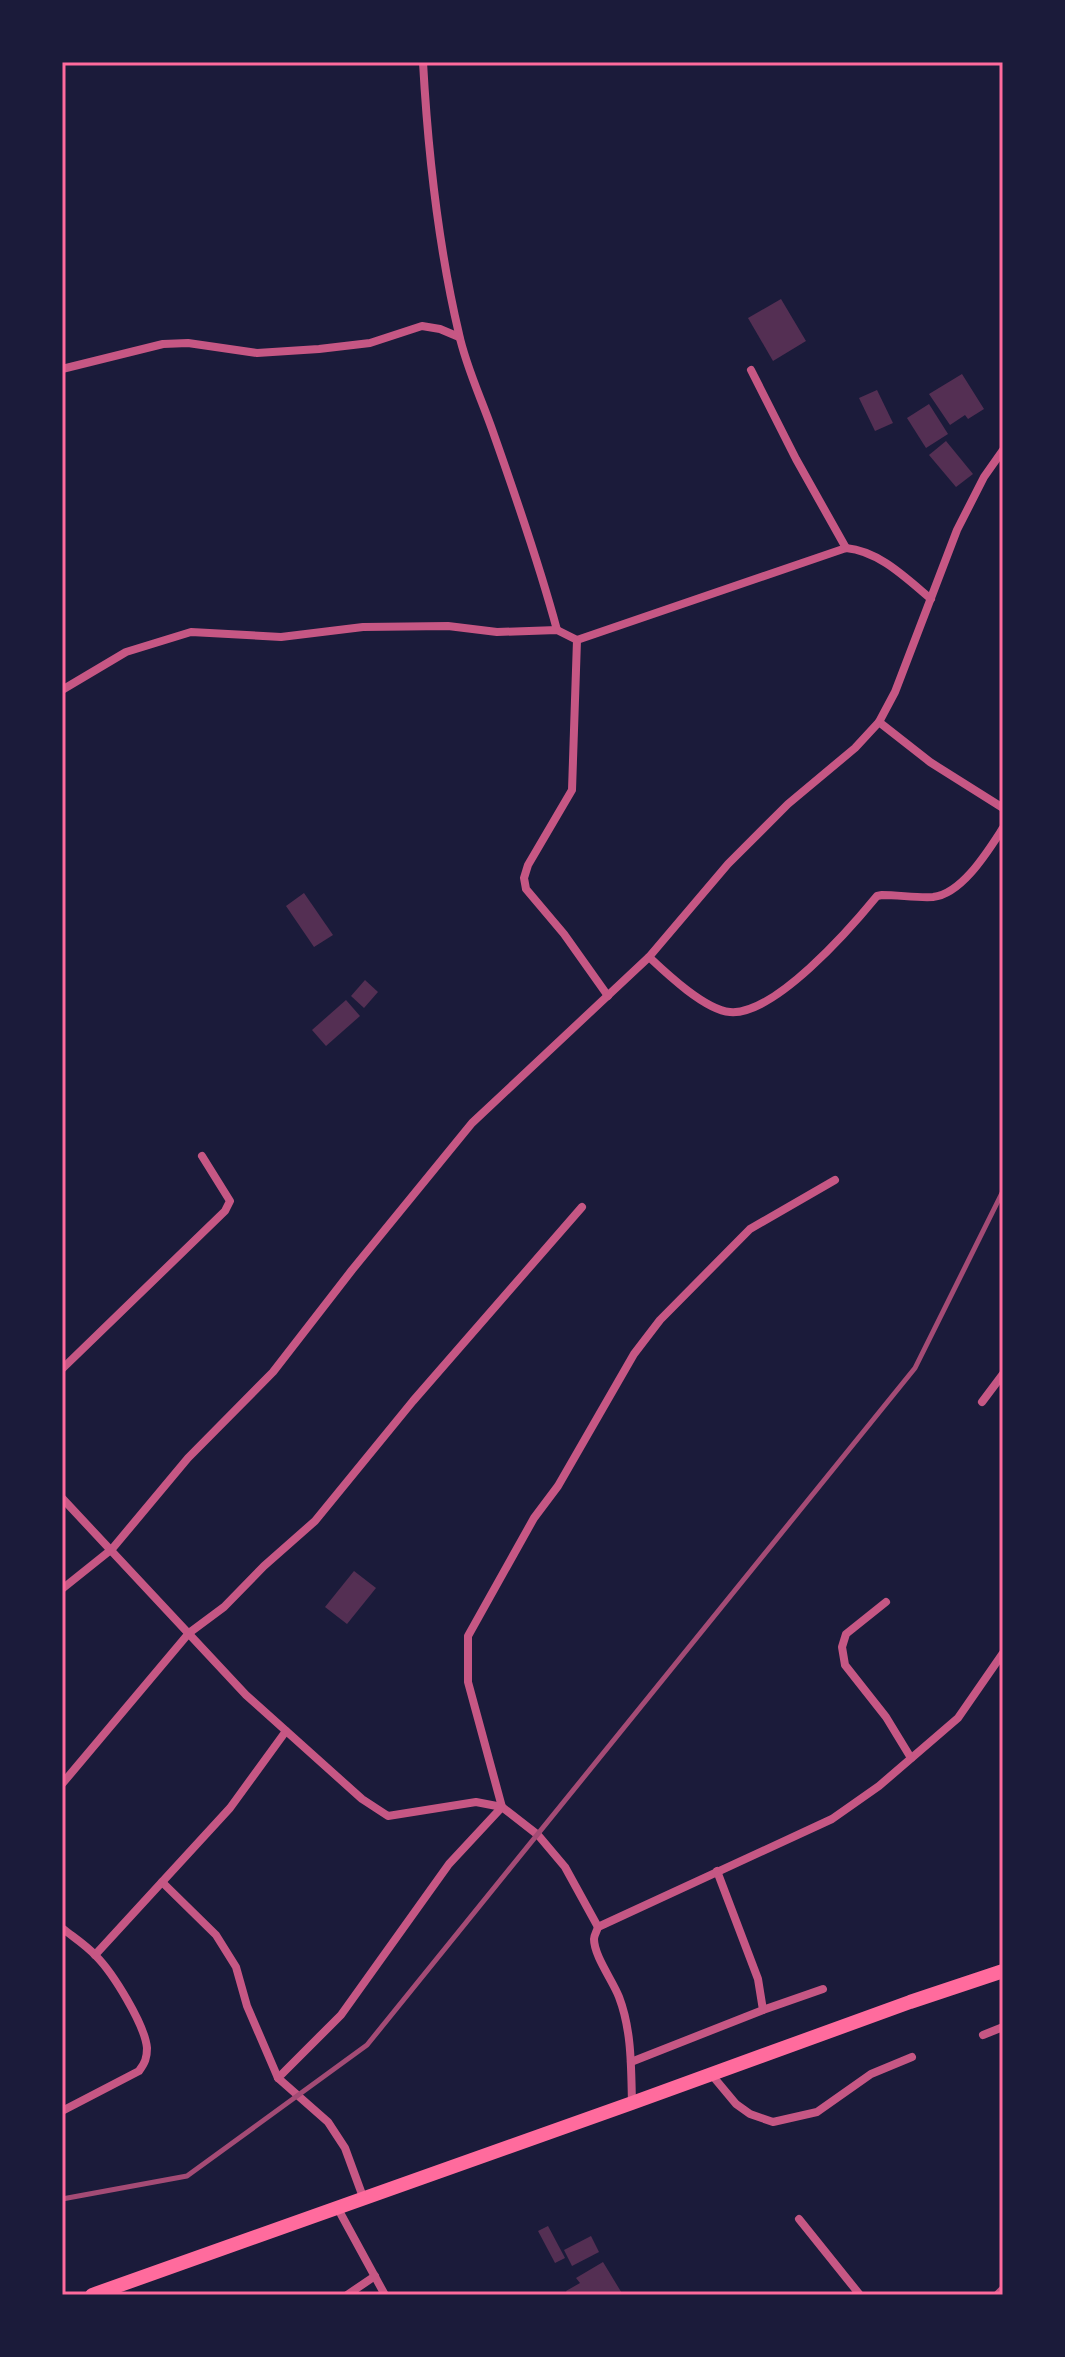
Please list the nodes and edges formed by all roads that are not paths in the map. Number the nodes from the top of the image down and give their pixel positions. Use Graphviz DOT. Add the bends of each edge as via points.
graph roads {
  1 [pos="423,62"];
  2 [pos="459,337"];
  3 [pos="62,369"];
  4 [pos="751,370"];
  5 [pos="1003,450"];
  6 [pos="846,548"];
  7 [pos="931,599"];
  8 [pos="557,630"];
  9 [pos="577,640"];
  10 [pos="62,690"];
  11 [pos="879,722"];
  12 [pos="1003,808"];
  13 [pos="1003,828"];
  14 [pos="649,957"];
  15 [pos="608,996"];
  16 [pos="202,1156"];
  17 [pos="835,1180"];
  18 [pos="582,1207"];
  19 [pos="62,1369"];
  20 [pos="1003,1374"];
  21 [pos="982,1402"];
  22 [pos="62,1498"];
  23 [pos="112,1549"];
  24 [pos="62,1589"];
  25 [pos="886,1602"];
  26 [pos="189,1633"];
  27 [pos="1003,1653"];
  28 [pos="286,1731"];
  29 [pos="911,1758"];
  30 [pos="62,1784"];
  31 [pos="502,1807"];
  32 [pos="717,1871"];
  33 [pos="162,1882"];
  34 [pos="598,1927"];
  35 [pos="62,1928"];
  36 [pos="95,1955"];
  37 [pos="1003,1971"];
  38 [pos="823,1989"];
  39 [pos="763,2010"];
  40 [pos="1003,2027"];
  41 [pos="983,2035"];
  42 [pos="912,2057"];
  43 [pos="631,2062"];
  44 [pos="710,2073"];
  45 [pos="278,2078"];
  46 [pos="632,2103"];
  47 [pos="62,2111"];
  48 [pos="363,2197"];
  49 [pos="337,2207"];
  50 [pos="799,2219"];
  51 [pos="375,2276"];
  52 [pos="1003,2289"];
  53 [pos="92,2295"];
  54 [pos="347,2295"];
  55 [pos="385,2295"];
  56 [pos="860,2295"];
  57 [pos="997,2295"];
  1 -- 2 [label="street" via="439,227"];
  2 -- 3 [label="street" via="422,326 370,343 319,349 257,353 163,344"];
  2 -- 8 [label="street"];
  4 -- 6 [label="street"];
  5 -- 7 [label="street" via="957,530"];
  6 -- 7 [label="street" via="860,549 891,566"];
  6 -- 9 [label="street"];
  7 -- 11 [label="street"];
  8 -- 9 [label="street"];
  8 -- 10 [label="street" via="363,627 281,637 191,632 126,652"];
  9 -- 15 [label="street" via="572,790 524,878 526,889"];
  11 -- 12 [label="street"];
  11 -- 14 [label="street" via="728,864"];
  13 -- 14 [label="street" via="965,880 949,892 934,897 877,896 809,969 779,995 745,1011 728,1013 706,1003"];
  14 -- 15 [label="street"];
  15 -- 23 [label="street" via="472,1123 273,1372 188,1458"];
  16 -- 19 [label="street" via="230,1201 225,1211"];
  17 -- 31 [label="street" via="750,1229 660,1320 534,1518 468,1636 468,1682"];
  18 -- 26 [label="street" via="315,1521"];
  20 -- 21 [label="street"];
  22 -- 23 [label="street"];
  23 -- 24 [label="street"];
  23 -- 26 [label="street"];
  25 -- 29 [label="street" via="846,1634 842,1647 845,1665"];
  26 -- 28 [label="street"];
  26 -- 30 [label="street"];
  27 -- 29 [label="street" via="958,1718"];
  28 -- 31 [label="street" via="388,1816 476,1802"];
  28 -- 33 [label="street" via="230,1808"];
  29 -- 32 [label="street" via="832,1819"];
  31 -- 34 [label="street" via="538,1835 565,1867"];
  31 -- 45 [label="street" via="449,1864 341,2015"];
  32 -- 34 [label="street"];
  32 -- 39 [label="street" via="758,1979"];
  33 -- 36 [label="street"];
  33 -- 45 [label="street" via="216,1935 236,1967"];
  34 -- 43 [label="street" via="594,1939 627,2025"];
  35 -- 36 [label="street"];
  36 -- 47 [label="street" via="145,2037 145,2062 139,2071"];
  37 -- 44 [label="main road"];
  38 -- 39 [label="street"];
  39 -- 43 [label="street"];
  40 -- 41 [label="street"];
  42 -- 44 [label="street" via="871,2074 817,2112 773,2122 736,2104"];
  43 -- 46 [label="street"];
  44 -- 46 [label="main road"];
  45 -- 48 [label="street" via="328,2122 345,2148"];
  46 -- 48 [label="main road"];
  48 -- 49 [label="main road"];
  49 -- 51 [label="street"];
  49 -- 53 [label="main road"];
  50 -- 56 [label="street"];
  51 -- 54 [label="street"];
  51 -- 55 [label="street"];
  52 -- 57 [label="street"];
}
